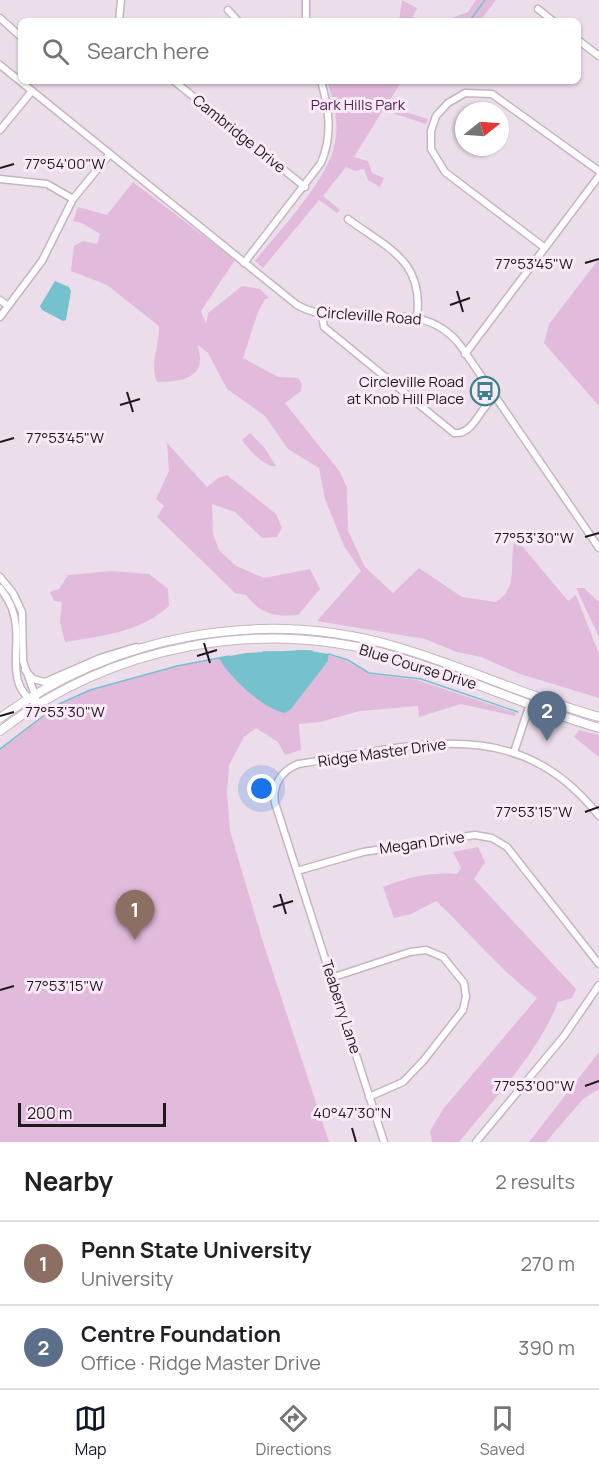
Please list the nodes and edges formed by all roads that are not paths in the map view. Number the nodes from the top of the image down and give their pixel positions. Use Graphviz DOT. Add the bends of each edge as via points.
graph roads {
  1 [pos="120,0"];
  2 [pos="306,0"];
  3 [pos="538,9"];
  4 [pos="228,10"];
  5 [pos="0,18"];
  6 [pos="119,18"];
  7 [pos="235,18"];
  8 [pos="306,18"];
  9 [pos="549,18"];
  10 [pos="18,34"];
  11 [pos="581,42"];
  12 [pos="599,56"];
  13 [pos="0,65"];
  14 [pos="18,80"];
  15 [pos="23,84"];
  16 [pos="178,84"];
  17 [pos="322,84"];
  18 [pos="32,91"];
  19 [pos="0,130"];
  20 [pos="109,155"];
  21 [pos="599,171"];
  22 [pos="599,176"];
  23 [pos="0,179"];
  24 [pos="304,187"];
  25 [pos="74,199"];
  26 [pos="348,219"];
  27 [pos="545,248"];
  28 [pos="244,263"];
  29 [pos="0,300"];
  30 [pos="8,306"];
  31 [pos="322,315"];
  32 [pos="0,317"];
  33 [pos="417,317"];
  34 [pos="465,354"];
  35 [pos="494,398"];
  36 [pos="599,548"];
  37 [pos="0,577"];
  38 [pos="0,588"];
  39 [pos="157,643"];
  40 [pos="25,670"];
  41 [pos="33,696"];
  42 [pos="38,704"];
  43 [pos="530,704"];
  44 [pos="599,717"];
  45 [pos="0,718"];
  46 [pos="599,728"];
  47 [pos="0,731"];
  48 [pos="514,752"];
  49 [pos="599,816"];
  50 [pos="297,872"];
  51 [pos="599,964"];
  52 [pos="331,978"];
  53 [pos="599,985"];
  54 [pos="369,1097"];
  55 [pos="384,1142"];
  56 [pos="476,1142"];
  1 -- 6 [label="street"];
  2 -- 8 [label="street"];
  3 -- 9 [label="street"];
  4 -- 7 [label="street"];
  5 -- 10 [label="street"];
  11 -- 12 [label="street"];
  13 -- 14 [label="street, Circleville Road"];
  15 -- 18 [label="street, Circleville Road"];
  16 -- 24 [label="street, Cambridge Drive"];
  17 -- 24 [label="street" via="328,112 327,144 321,163"];
  18 -- 19 [label="street"];
  18 -- 20 [label="street, Circleville Road"];
  20 -- 25 [label="street"];
  20 -- 28 [label="street, Circleville Road"];
  21 -- 27 [label="street" via="492,94 465,93 436,116 431,149 445,172"];
  22 -- 27 [label="street"];
  23 -- 25 [label="street" via="47,184"];
  24 -- 28 [label="street"];
  25 -- 30 [label="street" via="42,261"];
  26 -- 33 [label="street" via="410,267 419,289"];
  27 -- 34 [label="street"];
  28 -- 31 [label="street, Circleville Road" via="291,302"];
  29 -- 30 [label="street"];
  30 -- 32 [label="street"];
  31 -- 33 [label="street, Circleville Road"];
  31 -- 35 [label="street" via="324,327 454,433 470,427"];
  33 -- 34 [label="street, Circleville Road" via="444,328"];
  34 -- 35 [label="street, Circleville Road"];
  35 -- 36 [label="street, Circleville Road"];
  37 -- 40 [label="street" via="21,612"];
  38 -- 41 [label="street" via="13,611 19,681"];
  39 -- 40 [label="street" via="120,650 45,682 33,679"];
  39 -- 41 [label="main road, Blue Course Drive" via="88,667"];
  39 -- 44 [label="main road, Blue Course Drive" via="246,629 300,629 354,636 416,652"];
  40 -- 41 [label="street"];
  41 -- 42 [label="street"];
  41 -- 45 [label="main road, Blue Course Drive"];
  42 -- 43 [label="main road, Blue Course Drive" via="85,680 145,657 217,642 262,639 317,641 380,652"];
  42 -- 47 [label="main road, Blue Course Drive"];
  43 -- 46 [label="main road, Blue Course Drive"];
  43 -- 48 [label="street"];
  48 -- 49 [label="street, Ridge Master Drive" via="567,781"];
  48 -- 50 [label="street, Ridge Master Drive" via="478,743 436,743 293,766 279,780 274,799"];
  50 -- 51 [label="street, Megan Drive" via="363,852 475,835 492,838 507,847"];
  50 -- 52 [label="street, Teaberry Lane"];
  52 -- 54 [label="street, Teaberry Lane"];
  52 -- 54 [label="street" via="426,950 443,957 464,983 463,1010 433,1048 403,1082"];
  53 -- 56 [label="street" via="564,1036"];
  54 -- 55 [label="street, Teaberry Lane"];
}
